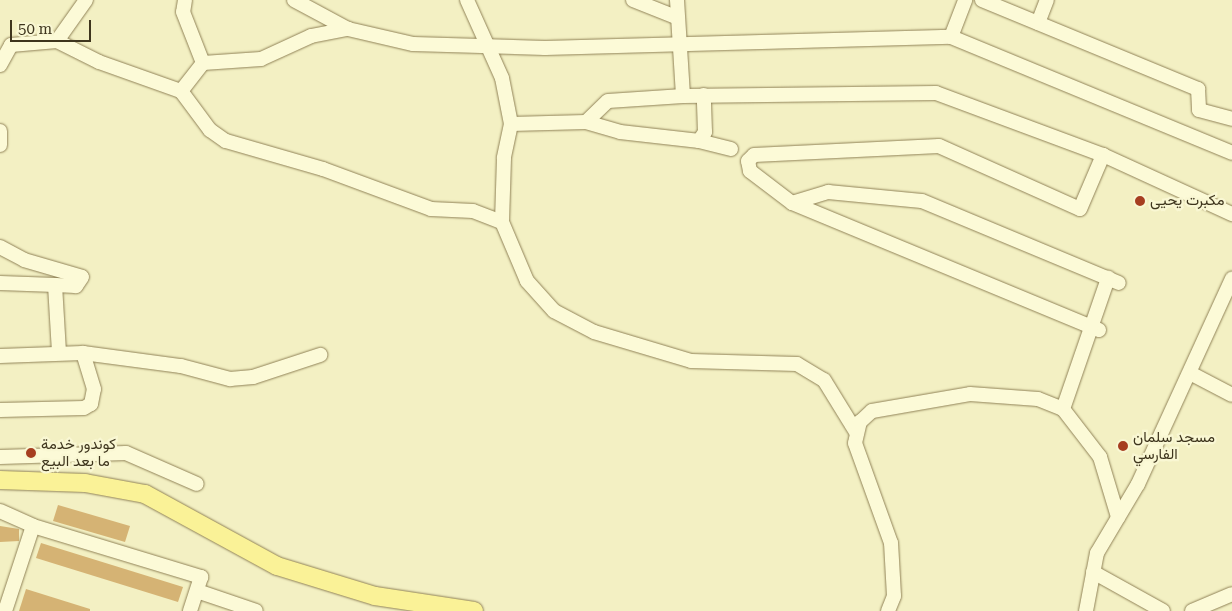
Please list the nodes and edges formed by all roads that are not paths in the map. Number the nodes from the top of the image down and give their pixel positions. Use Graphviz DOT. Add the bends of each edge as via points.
graph roads {
  1 [pos="86,0"];
  2 [pos="184,0"];
  3 [pos="294,0"];
  4 [pos="467,0"];
  5 [pos="633,0"];
  6 [pos="677,0"];
  7 [pos="965,0"];
  8 [pos="982,0"];
  9 [pos="1047,0"];
  10 [pos="676,17"];
  11 [pos="1038,23"];
  12 [pos="348,29"];
  13 [pos="951,37"];
  14 [pos="56,42"];
  15 [pos="680,42"];
  16 [pos="488,44"];
  17 [pos="204,64"];
  18 [pos="0,65"];
  19 [pos="181,91"];
  20 [pos="704,95"];
  21 [pos="684,96"];
  22 [pos="1232,120"];
  23 [pos="586,122"];
  24 [pos="511,124"];
  25 [pos="0,131"];
  26 [pos="699,141"];
  27 [pos="0,145"];
  28 [pos="731,150"];
  29 [pos="1232,153"];
  30 [pos="1103,155"];
  31 [pos="792,203"];
  32 [pos="1232,214"];
  33 [pos="502,222"];
  34 [pos="0,247"];
  35 [pos="1232,279"];
  36 [pos="0,283"];
  37 [pos="55,285"];
  38 [pos="1095,329"];
  39 [pos="83,353"];
  40 [pos="59,354"];
  41 [pos="320,355"];
  42 [pos="0,356"];
  43 [pos="1190,373"];
  44 [pos="1232,395"];
  45 [pos="1063,409"];
  46 [pos="0,410"];
  47 [pos="856,432"];
  48 [pos="0,457"];
  49 [pos="0,480"];
  50 [pos="198,484"];
  51 [pos="0,511"];
  52 [pos="1118,517"];
  53 [pos="33,526"];
  54 [pos="1093,572"];
  55 [pos="197,591"];
  56 [pos="1232,594"];
  57 [pos="5,611"];
  58 [pos="190,611"];
  59 [pos="256,611"];
  60 [pos="474,611"];
  61 [pos="888,611"];
  62 [pos="1086,611"];
  63 [pos="1163,611"];
  64 [pos="1192,611"];
  1 -- 14 [label="street"];
  2 -- 17 [label="street" via="183,12"];
  3 -- 12 [label="street"];
  4 -- 16 [label="street"];
  5 -- 10 [label="street"];
  6 -- 10 [label="street"];
  7 -- 13 [label="street"];
  8 -- 11 [label="street"];
  9 -- 11 [label="street"];
  10 -- 15 [label="street"];
  11 -- 22 [label="street" via="1198,89 1199,110"];
  12 -- 16 [label="street" via="413,44"];
  12 -- 17 [label="street" via="311,36 261,59"];
  13 -- 15 [label="street"];
  13 -- 29 [label="street"];
  14 -- 18 [label="street" via="11,45"];
  14 -- 19 [label="street" via="99,62"];
  15 -- 16 [label="street" via="545,48"];
  15 -- 21 [label="street"];
  16 -- 24 [label="street" via="502,78"];
  17 -- 19 [label="street"];
  19 -- 33 [label="street" via="210,130 226,141 323,169 431,209 473,211"];
  20 -- 21 [label="street"];
  20 -- 26 [label="street" via="706,132"];
  20 -- 30 [label="street" via="936,93"];
  21 -- 23 [label="street" via="608,102"];
  23 -- 24 [label="street"];
  23 -- 26 [label="street" via="620,132"];
  24 -- 33 [label="street" via="504,158"];
  25 -- 27 [label="street"];
  26 -- 28 [label="street"];
  30 -- 31 [label="street" via="1080,209 939,146 750,157 750,171"];
  30 -- 32 [label="street"];
  31 -- 38 [label="street"];
  31 -- 38 [label="street" via="828,192 922,200 1114,281"];
  33 -- 47 [label="street" via="526,281 554,311 594,332 691,360 797,364 824,380"];
  34 -- 37 [label="street" via="24,260 82,277 76,286"];
  35 -- 43 [label="street"];
  36 -- 37 [label="street"];
  37 -- 40 [label="street"];
  38 -- 45 [label="street"];
  39 -- 40 [label="street"];
  39 -- 41 [label="street" via="182,366 230,379 253,377"];
  39 -- 46 [label="street" via="94,389 90,404 84,408"];
  40 -- 42 [label="street"];
  43 -- 44 [label="street"];
  43 -- 52 [label="street"];
  45 -- 47 [label="street" via="1038,399 970,394 872,411"];
  45 -- 52 [label="street" via="1100,457"];
  47 -- 61 [label="street" via="864,477 891,543 894,596"];
  48 -- 50 [label="street" via="126,453"];
  49 -- 60 [label="main road" via="85,483 145,494 277,566 375,596"];
  51 -- 53 [label="street"];
  52 -- 54 [label="street" via="1097,553"];
  53 -- 55 [label="street" via="201,577"];
  53 -- 57 [label="street"];
  54 -- 62 [label="street"];
  54 -- 63 [label="street"];
  55 -- 58 [label="street"];
  55 -- 59 [label="street"];
  56 -- 64 [label="street"];
}
